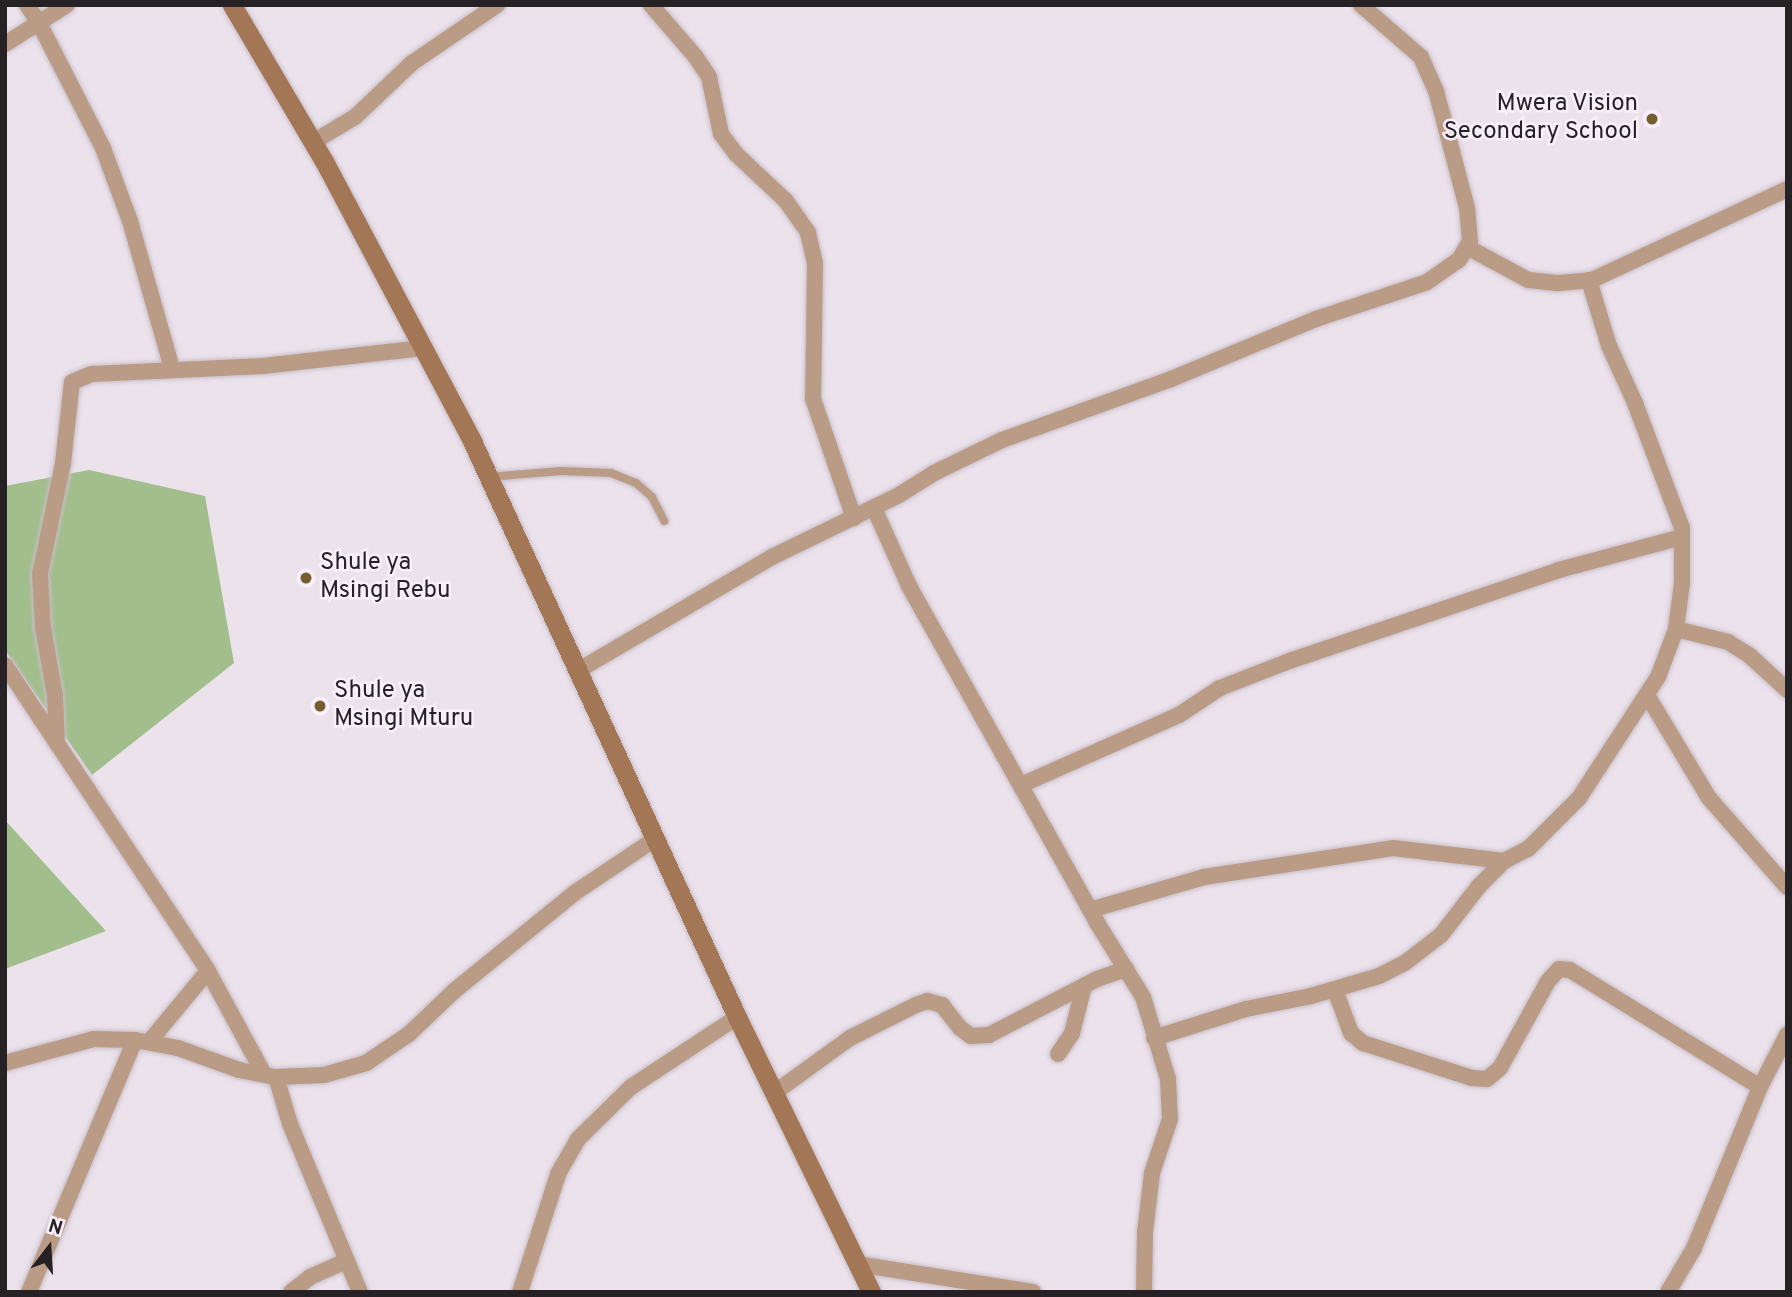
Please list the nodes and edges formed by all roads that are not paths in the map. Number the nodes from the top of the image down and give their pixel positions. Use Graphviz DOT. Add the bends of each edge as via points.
graph roads {
  1 [pos="27,5"];
  2 [pos="67,5"];
  3 [pos="232,5"];
  4 [pos="497,5"];
  5 [pos="651,5"];
  6 [pos="1362,5"];
  7 [pos="39,23"];
  8 [pos="5,44"];
  9 [pos="313,142"];
  10 [pos="1787,189"];
  11 [pos="1467,247"];
  12 [pos="1589,280"];
  13 [pos="423,348"];
  14 [pos="172,368"];
  15 [pos="489,477"];
  16 [pos="874,508"];
  17 [pos="854,518"];
  18 [pos="664,521"];
  19 [pos="1682,537"];
  20 [pos="1676,629"];
  21 [pos="5,665"];
  22 [pos="577,671"];
  23 [pos="1787,690"];
  24 [pos="1647,695"];
  25 [pos="57,744"];
  26 [pos="1021,785"];
  27 [pos="655,839"];
  28 [pos="1504,861"];
  29 [pos="1787,887"];
  30 [pos="1090,910"];
  31 [pos="1126,969"];
  32 [pos="208,971"];
  33 [pos="1084,986"];
  34 [pos="1335,990"];
  35 [pos="737,1017"];
  36 [pos="1787,1035"];
  37 [pos="1154,1038"];
  38 [pos="142,1041"];
  39 [pos="1058,1054"];
  40 [pos="5,1063"];
  41 [pos="270,1076"];
  42 [pos="1760,1087"];
  43 [pos="774,1093"];
  44 [pos="346,1261"];
  45 [pos="857,1265"];
  46 [pos="29,1292"];
  47 [pos="291,1292"];
  48 [pos="360,1292"];
  49 [pos="520,1292"];
  50 [pos="871,1292"];
  51 [pos="1033,1292"];
  52 [pos="1144,1292"];
  53 [pos="1668,1292"];
  1 -- 7 [label="street"];
  2 -- 7 [label="street"];
  3 -- 9 [label="main road"];
  4 -- 9 [label="street" via="412,63 355,117"];
  5 -- 17 [label="street" via="709,77 721,134 786,201 808,233 815,263 813,399"];
  6 -- 11 [label="street" via="1421,57 1431,79 1467,208"];
  7 -- 8 [label="street"];
  7 -- 14 [label="street" via="103,148 134,234"];
  9 -- 13 [label="main road"];
  10 -- 12 [label="street"];
  11 -- 12 [label="street" via="1528,280"];
  11 -- 16 [label="street" via="1460,260 1427,282 1316,319 1171,379 1002,440"];
  12 -- 19 [label="street" via="1609,346 1666,479"];
  13 -- 14 [label="street" via="263,366"];
  13 -- 15 [label="main road"];
  14 -- 25 [label="street" via="92,374 72,382 68,390 65,453 40,574"];
  15 -- 18 [label="lane" via="561,471 611,474 636,483 652,497"];
  15 -- 22 [label="main road"];
  16 -- 17 [label="street"];
  16 -- 26 [label="street" via="909,586"];
  17 -- 22 [label="street" via="772,557"];
  19 -- 20 [label="street"];
  19 -- 26 [label="street" via="1559,570 1292,660 1220,688 1179,715"];
  20 -- 23 [label="street" via="1728,642"];
  20 -- 24 [label="street"];
  21 -- 25 [label="street"];
  22 -- 27 [label="main road"];
  24 -- 28 [label="street" via="1579,798 1528,849"];
  24 -- 29 [label="street" via="1709,799"];
  25 -- 32 [label="street"];
  26 -- 30 [label="street"];
  27 -- 35 [label="main road"];
  27 -- 41 [label="street" via="576,892 454,991 409,1034 366,1063 324,1075"];
  28 -- 30 [label="street" via="1392,848 1205,877"];
  28 -- 34 [label="street" via="1441,935 1406,962"];
  30 -- 31 [label="street"];
  31 -- 33 [label="street"];
  31 -- 37 [label="street" via="1143,997"];
  32 -- 38 [label="street"];
  32 -- 41 [label="street"];
  33 -- 39 [label="street" via="1072,1033"];
  33 -- 43 [label="street" via="989,1035 977,1036 960,1028 942,1005 916,1005 850,1038"];
  34 -- 37 [label="street" via="1246,1009"];
  34 -- 42 [label="street" via="1351,1033 1363,1043 1487,1079 1500,1068 1548,981 1559,969 1570,970"];
  35 -- 43 [label="main road"];
  35 -- 49 [label="street" via="631,1087 578,1139 558,1174"];
  36 -- 42 [label="street"];
  37 -- 52 [label="street" via="1168,1079 1170,1119 1152,1173"];
  38 -- 40 [label="street" via="94,1039"];
  38 -- 41 [label="street"];
  38 -- 46 [label="street"];
  41 -- 44 [label="street"];
  42 -- 53 [label="street" via="1694,1248"];
  43 -- 45 [label="main road"];
  44 -- 47 [label="street" via="310,1277"];
  44 -- 48 [label="street"];
  45 -- 50 [label="main road"];
  45 -- 51 [label="street"];
}
